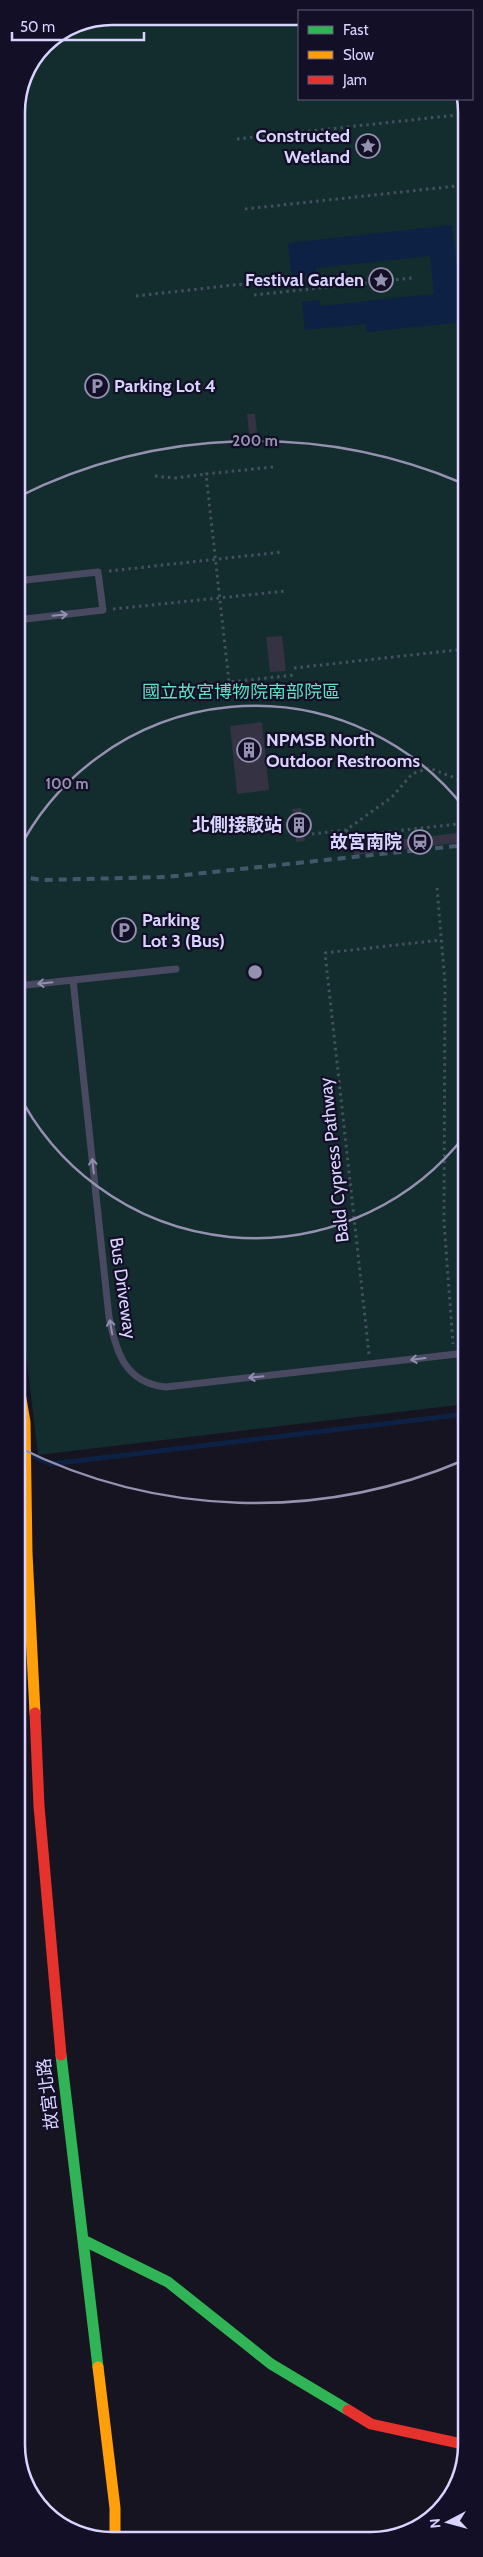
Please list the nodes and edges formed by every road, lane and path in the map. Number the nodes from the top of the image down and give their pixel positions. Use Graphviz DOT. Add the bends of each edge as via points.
graph roads {
  1 [pos="458,115"];
  2 [pos="237,139"];
  3 [pos="458,186"];
  4 [pos="245,209"];
  5 [pos="412,278"];
  6 [pos="252,283"];
  7 [pos="254,295"];
  8 [pos="136,296"];
  9 [pos="273,467"];
  10 [pos="206,474"];
  11 [pos="155,476"];
  12 [pos="282,552"];
  13 [pos="216,560"];
  14 [pos="98,572"];
  15 [pos="25,580"];
  16 [pos="286,591"];
  17 [pos="220,598"];
  18 [pos="102,610"];
  19 [pos="25,619"];
  20 [pos="458,650"];
  21 [pos="294,668"];
  22 [pos="295,674"];
  23 [pos="229,682"];
  24 [pos="197,685"];
  25 [pos="458,779"];
  26 [pos="458,824"];
  27 [pos="346,830"];
  28 [pos="312,834"];
  29 [pos="437,888"];
  30 [pos="442,940"];
  31 [pos="176,969"];
  32 [pos="73,980"];
  33 [pos="25,985"];
  34 [pos="454,1355"];
  35 [pos="458,1355"];
  36 [pos="370,1365"];
  37 [pos="25,1422"];
  38 [pos="25,1544"];
  39 [pos="27,1553"];
  40 [pos="83,2240"];
  41 [pos="458,2443"];
  42 [pos="115,2532"];
  1 -- 2 [label="path"];
  3 -- 4 [label="path"];
  5 -- 7 [label="path"];
  6 -- 8 [label="path"];
  9 -- 10 [label="path"];
  10 -- 11 [label="path" via="175,478"];
  10 -- 13 [label="path"];
  12 -- 13 [label="path"];
  13 -- 14 [label="path"];
  13 -- 17 [label="path"];
  14 -- 15 [label="lane"];
  14 -- 18 [label="lane"];
  16 -- 17 [label="path"];
  17 -- 18 [label="path"];
  17 -- 23 [label="path"];
  19 -- 18 [label="lane, one-way"];
  20 -- 21 [label="path"];
  22 -- 23 [label="path"];
  23 -- 24 [label="path"];
  25 -- 27 [label="path" via="429,768 412,774 392,797"];
  26 -- 27 [label="path" via="351,836"];
  27 -- 28 [label="path"];
  29 -- 30 [label="path"];
  30 -- 34 [label="path" via="445,983 444,1222"];
  30 -- 36 [label="path, Bald Cypress Pathway" via="325,953"];
  31 -- 32 [label="lane"];
  32 -- 33 [label="lane, one-way"];
  36 -- 32 [label="lane, Bus Driveway, one-way" via="166,1387 152,1386 123,1363 114,1345 109,1317"];
  34 -- 35 [label="lane, Bus Driveway"];
  34 -- 36 [label="lane, Bus Driveway, one-way"];
  37 -- 39 [label="street, 故宮北路"];
  38 -- 39 [label="street, 故宮北路"];
  39 -- 40 [label="street, 故宮北路" via="40,1816 60,2049"];
  40 -- 41 [label="street" via="168,2282 271,2364 371,2424"];
  40 -- 42 [label="street, 故宮北路" via="115,2508"];
}
